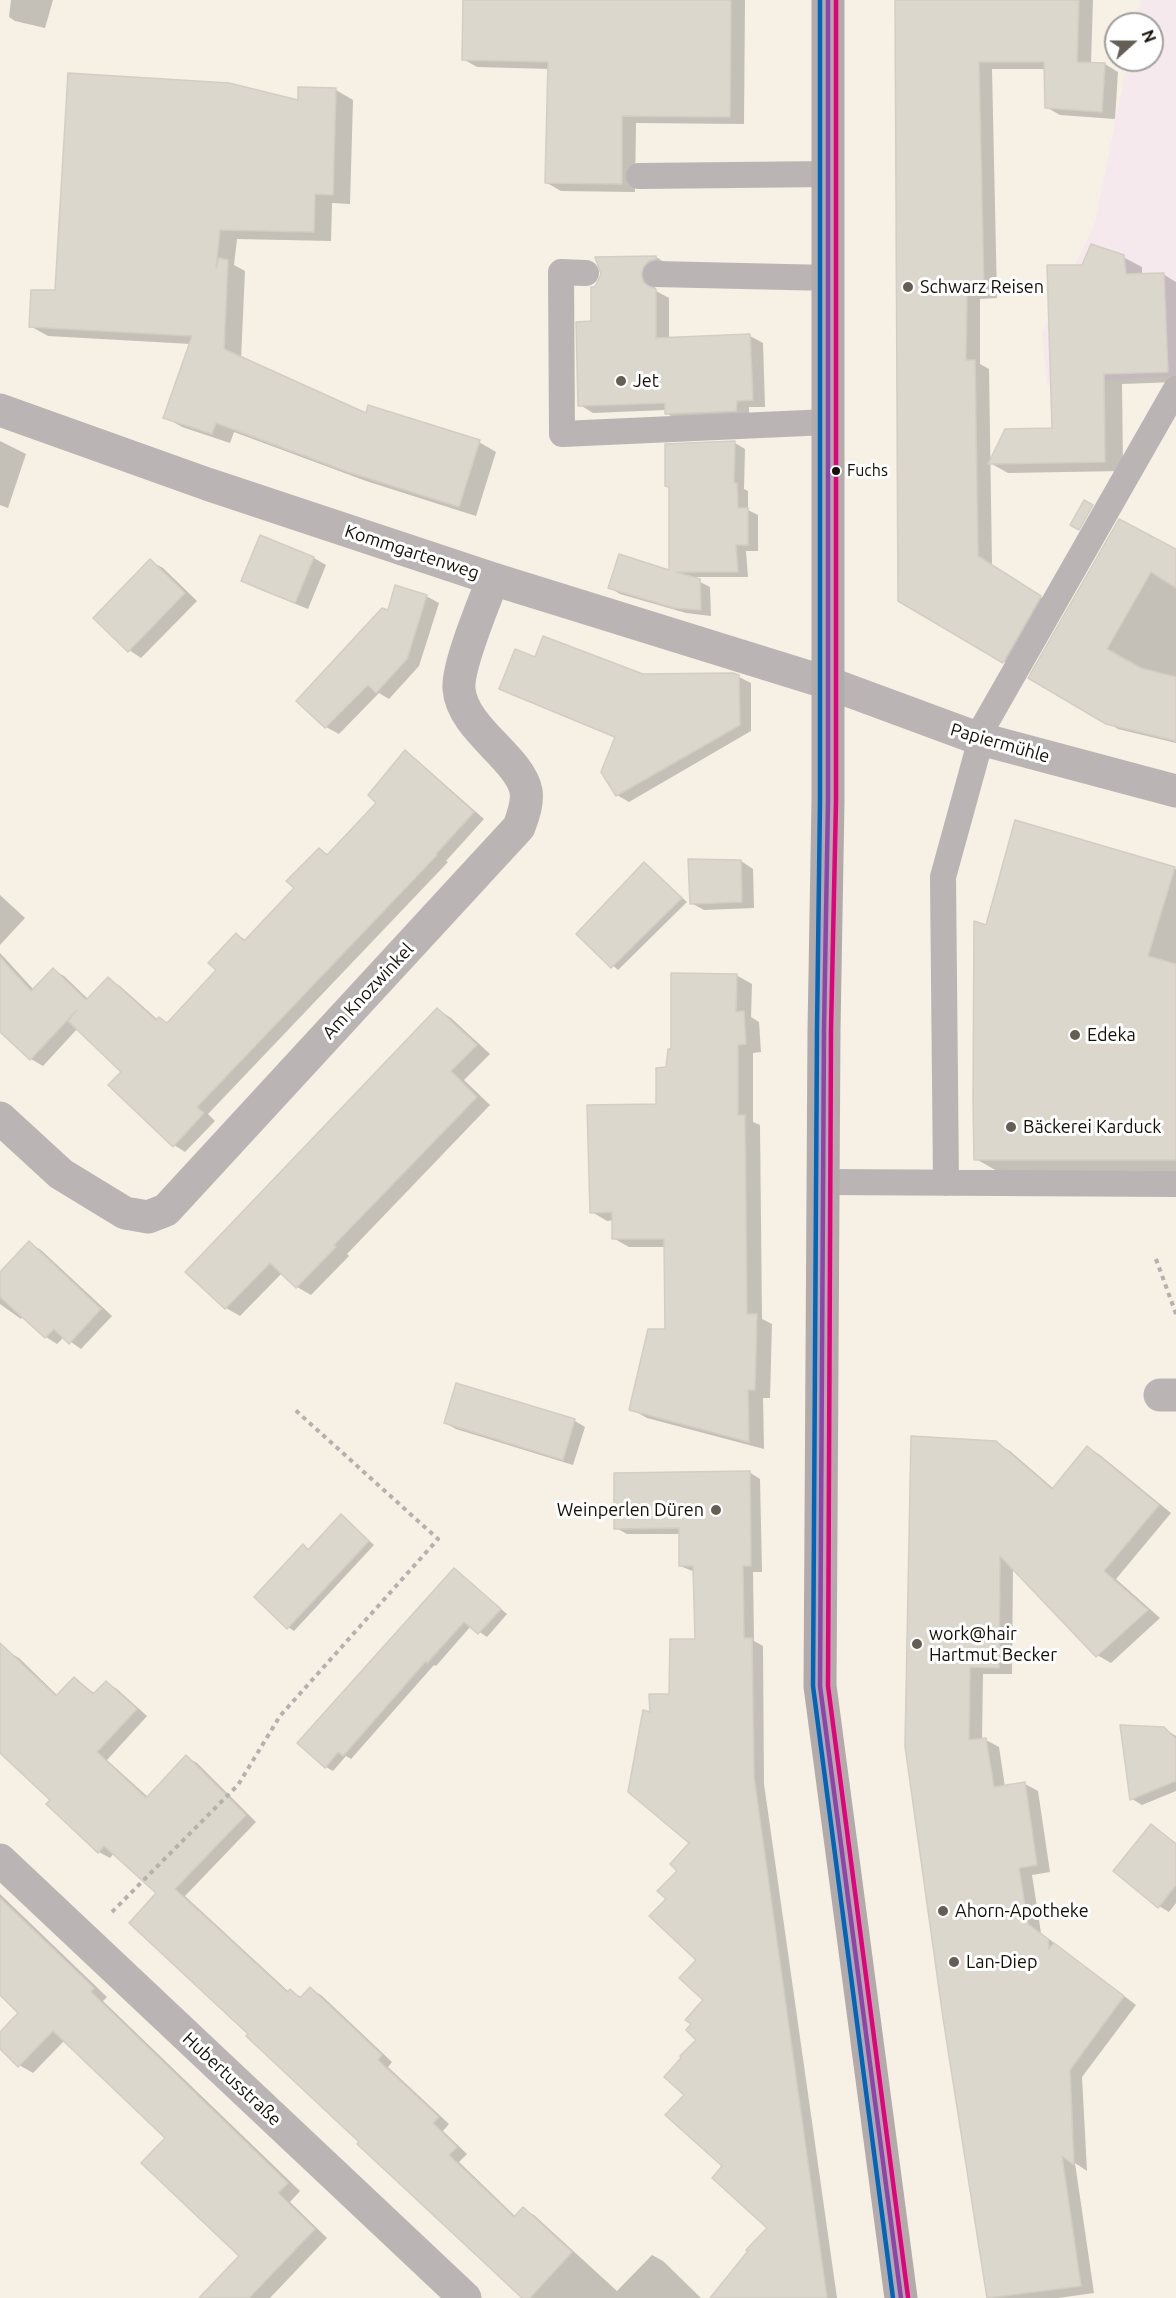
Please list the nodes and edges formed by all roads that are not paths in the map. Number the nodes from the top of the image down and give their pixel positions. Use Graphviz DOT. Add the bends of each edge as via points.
graph roads {
  1 [pos="828,0"];
  2 [pos="829,174"];
  3 [pos="639,176"];
  4 [pos="586,273"];
  5 [pos="656,274"];
  6 [pos="829,278"];
  7 [pos="1176,389"];
  8 [pos="0,410"];
  9 [pos="828,422"];
  10 [pos="493,579"];
  11 [pos="828,683"];
  12 [pos="979,739"];
  13 [pos="1176,791"];
  14 [pos="0,1118"];
  15 [pos="824,1182"];
  16 [pos="946,1182"];
  17 [pos="1176,1184"];
  18 [pos="0,1860"];
  19 [pos="465,2298"];
  20 [pos="901,2298"];
  1 -- 2 [label="main road"];
  2 -- 3 [label="lane"];
  2 -- 6 [label="main road"];
  4 -- 9 [label="lane" via="561,272 562,434"];
  5 -- 6 [label="lane"];
  6 -- 9 [label="main road"];
  7 -- 12 [label="lane"];
  8 -- 10 [label="street, Kommgartenweg"];
  9 -- 11 [label="main road"];
  10 -- 11 [label="street, Kommgartenweg"];
  10 -- 14 [label="street, Am Knozwinkel" via="461,671 459,689 464,708 477,728 516,772 526,791 519,827 166,1210 148,1217 125,1213 61,1174"];
  11 -- 12 [label="street, Papiermühle"];
  11 -- 15 [label="main road"];
  12 -- 13 [label="street, Papiermühle"];
  12 -- 16 [label="lane" via="943,877"];
  15 -- 16 [label="lane"];
  15 -- 20 [label="main road" via="820,1686"];
  16 -- 17 [label="lane"];
  18 -- 19 [label="street, Hubertusstraße"];
}
